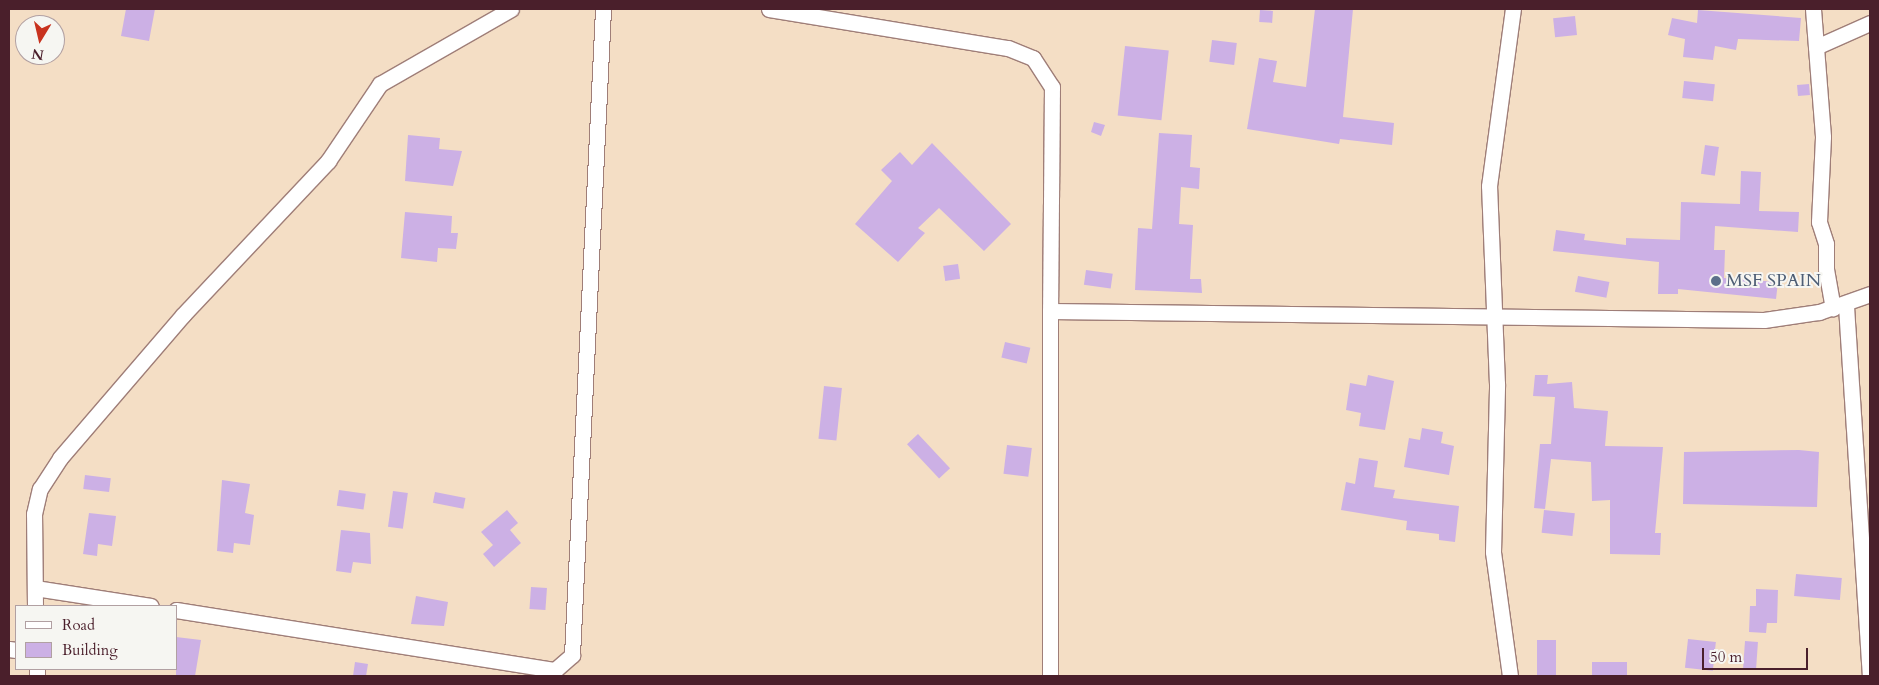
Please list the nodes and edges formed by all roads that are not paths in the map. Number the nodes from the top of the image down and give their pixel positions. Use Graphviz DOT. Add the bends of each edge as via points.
graph roads {
  1 [pos="511,9"];
  2 [pos="603,9"];
  3 [pos="769,9"];
  4 [pos="1513,9"];
  5 [pos="1813,9"];
  6 [pos="1870,23"];
  7 [pos="1816,47"];
  8 [pos="1870,294"];
  9 [pos="1840,307"];
  10 [pos="1050,311"];
  11 [pos="1493,318"];
  12 [pos="35,588"];
  13 [pos="35,605"];
  14 [pos="145,605"];
  15 [pos="178,610"];
  16 [pos="1050,676"];
  17 [pos="1510,676"];
  18 [pos="1870,676"];
  1 -- 12 [label="street" via="380,84 328,161 290,206 103,404 40,488 34,514"];
  2 -- 15 [label="street" via="572,655 555,670"];
  3 -- 10 [label="street" via="1008,48 1033,58 1052,87"];
  4 -- 11 [label="street" via="1489,186"];
  5 -- 7 [label="street"];
  6 -- 7 [label="street"];
  7 -- 9 [label="street" via="1823,137 1819,222 1826,244 1826,269"];
  8 -- 9 [label="street"];
  9 -- 11 [label="street" via="1764,320"];
  9 -- 18 [label="street"];
  10 -- 11 [label="street"];
  10 -- 16 [label="street"];
  11 -- 17 [label="street" via="1497,384 1493,552"];
  12 -- 13 [label="street"];
  12 -- 14 [label="street"];
}
